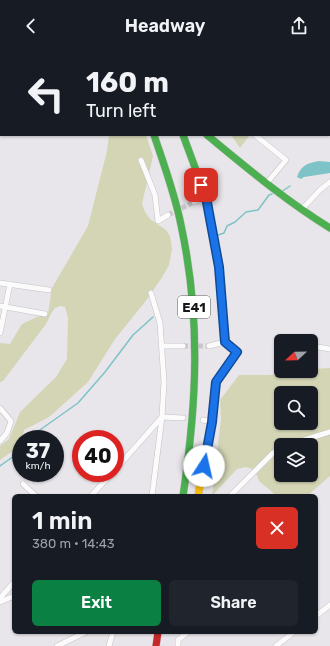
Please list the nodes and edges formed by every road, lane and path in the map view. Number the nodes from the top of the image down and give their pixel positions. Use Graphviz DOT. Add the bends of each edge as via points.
graph roads {
  1 [pos="154,136"];
  2 [pos="183,136"];
  3 [pos="208,136"];
  4 [pos="256,136"];
  5 [pos="142,160"];
  6 [pos="330,182"];
  7 [pos="266,184"];
  8 [pos="206,197"];
  9 [pos="194,202"];
  10 [pos="302,210"];
  11 [pos="168,215"];
  12 [pos="330,228"];
  13 [pos="0,283"];
  14 [pos="10,284"];
  15 [pos="49,290"];
  16 [pos="152,293"];
  17 [pos="3,306"];
  18 [pos="45,314"];
  19 [pos="0,333"];
  20 [pos="225,342"];
  21 [pos="162,346"];
  22 [pos="182,346"];
  23 [pos="209,346"];
  24 [pos="318,347"];
  25 [pos="330,349"];
  26 [pos="0,408"];
  27 [pos="162,417"];
  28 [pos="183,418"];
  29 [pos="203,420"];
  30 [pos="212,422"];
  31 [pos="330,432"];
  32 [pos="311,438"];
  33 [pos="1,439"];
  34 [pos="274,452"];
  35 [pos="124,460"];
  36 [pos="104,482"];
  37 [pos="23,484"];
  38 [pos="34,494"];
  39 [pos="93,494"];
  40 [pos="152,494"];
  41 [pos="183,494"];
  42 [pos="198,494"];
  43 [pos="232,494"];
  44 [pos="12,584"];
  45 [pos="12,597"];
  46 [pos="0,598"];
  47 [pos="0,602"];
  48 [pos="330,605"];
  49 [pos="318,614"];
  50 [pos="82,634"];
  51 [pos="112,634"];
  52 [pos="158,634"];
  53 [pos="186,634"];
  54 [pos="291,634"];
  55 [pos="57,646"];
  56 [pos="109,646"];
  57 [pos="156,646"];
  58 [pos="178,646"];
  59 [pos="276,646"];
  1 -- 41 [label="main road, E41" via="183,232 196,321 194,416"];
  2 -- 8 [label="main road"];
  3 -- 7 [label="main road"];
  4 -- 7 [label="street" via="286,160"];
  5 -- 11 [label="street" via="155,195 158,221"];
  6 -- 10 [label="street"];
  7 -- 10 [label="main road"];
  8 -- 9 [label="street"];
  8 -- 20 [label="main road" via="219,267"];
  10 -- 12 [label="main road"];
  13 -- 14 [label="street"];
  14 -- 15 [label="street"];
  14 -- 17 [label="street"];
  16 -- 21 [label="street" via="160,323"];
  17 -- 18 [label="street"];
  17 -- 19 [label="street"];
  20 -- 23 [label="street"];
  20 -- 30 [label="main road" via="237,352 216,382"];
  21 -- 22 [label="street"];
  21 -- 27 [label="street"];
  24 -- 25 [label="street"];
  26 -- 33 [label="street" via="11,421"];
  27 -- 28 [label="street"];
  27 -- 35 [label="street"];
  27 -- 40 [label="street"];
  29 -- 30 [label="street"];
  30 -- 42 [label="main road"];
  31 -- 32 [label="street"];
  34 -- 43 [label="street"];
  36 -- 39 [label="street"];
  37 -- 38 [label="street"];
  44 -- 46 [label="street"];
  45 -- 47 [label="street"];
  48 -- 49 [label="street"];
  50 -- 55 [label="street"];
  51 -- 56 [label="street"];
  52 -- 57 [label="main road"];
  53 -- 58 [label="street" via="178,640"];
  54 -- 59 [label="street"];
}
